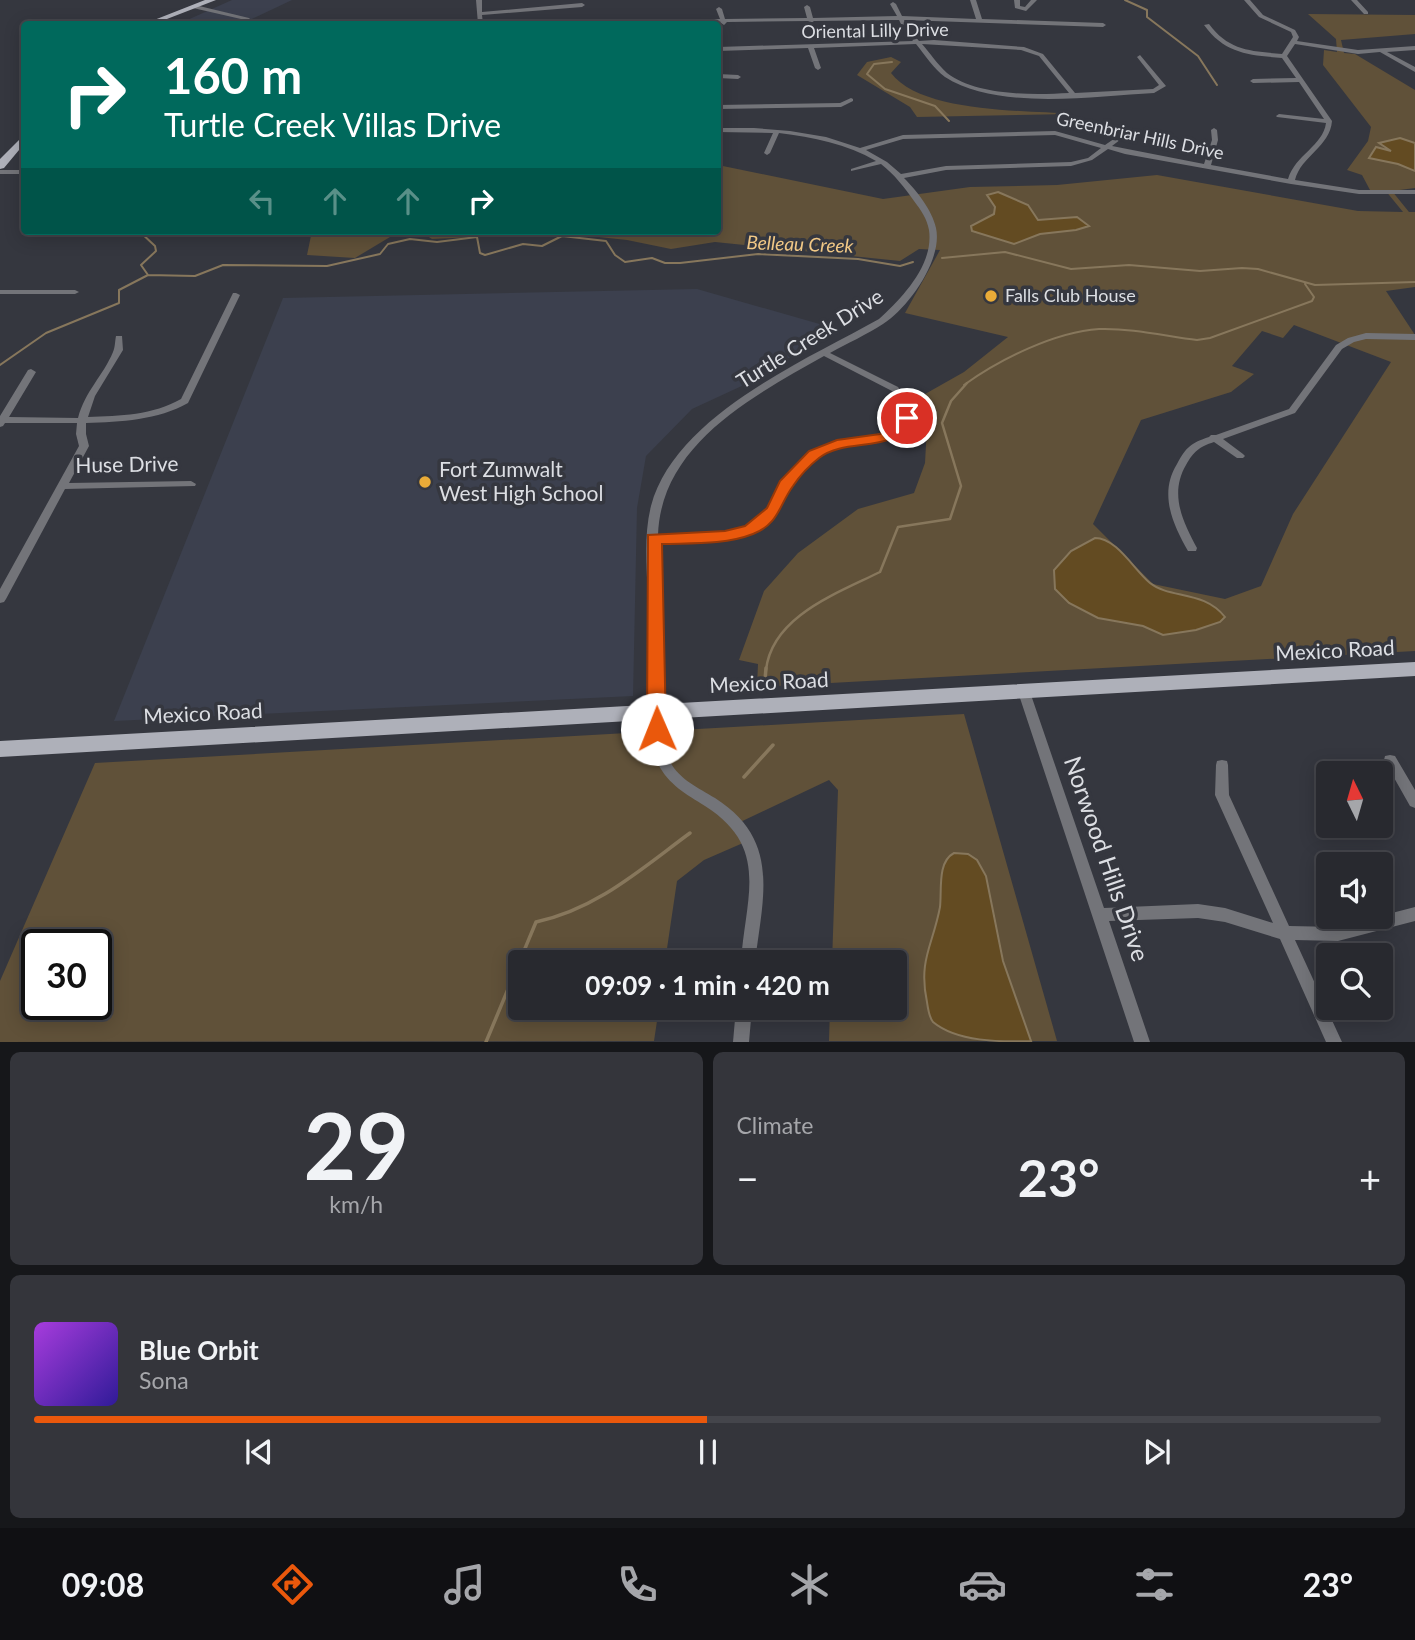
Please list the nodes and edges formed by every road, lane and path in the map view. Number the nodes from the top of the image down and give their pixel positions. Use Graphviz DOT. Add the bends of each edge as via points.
graph roads {
  1 [pos="212,0"];
  2 [pos="479,0"];
  3 [pos="973,0"];
  4 [pos="1017,0"];
  5 [pos="1034,0"];
  6 [pos="1247,0"];
  7 [pos="1354,0"];
  8 [pos="579,3"];
  9 [pos="893,4"];
  10 [pos="195,6"];
  11 [pos="807,7"];
  12 [pos="719,9"];
  13 [pos="632,12"];
  14 [pos="1366,13"];
  15 [pos="480,14"];
  16 [pos="900,19"];
  17 [pos="979,19"];
  18 [pos="811,20"];
  19 [pos="156,21"];
  20 [pos="242,21"];
  21 [pos="480,21"];
  22 [pos="587,21"];
  23 [pos="632,21"];
  24 [pos="721,23"];
  25 [pos="724,23"];
  26 [pos="1103,25"];
  27 [pos="1208,25"];
  28 [pos="1294,42"];
  29 [pos="919,43"];
  30 [pos="810,46"];
  31 [pos="1041,48"];
  32 [pos="1415,48"];
  33 [pos="721,49"];
  34 [pos="1033,51"];
  35 [pos="1382,51"];
  36 [pos="1284,56"];
  37 [pos="1140,57"];
  38 [pos="818,68"];
  39 [pos="1415,70"];
  40 [pos="721,76"];
  41 [pos="738,77"];
  42 [pos="1301,80"];
  43 [pos="1252,81"];
  44 [pos="1074,96"];
  45 [pos="851,100"];
  46 [pos="721,107"];
  47 [pos="1279,116"];
  48 [pos="1329,121"];
  49 [pos="721,130"];
  50 [pos="1214,130"];
  51 [pos="777,131"];
  52 [pos="1127,132"];
  53 [pos="21,142"];
  54 [pos="1105,147"];
  55 [pos="860,150"];
  56 [pos="766,153"];
  57 [pos="881,162"];
  58 [pos="0,166"];
  59 [pos="1208,167"];
  60 [pos="853,170"];
  61 [pos="0,172"];
  62 [pos="21,172"];
  63 [pos="902,176"];
  64 [pos="1291,182"];
  65 [pos="1415,192"];
  66 [pos="0,292"];
  67 [pos="75,292"];
  68 [pos="236,295"];
  69 [pos="1415,337"];
  70 [pos="119,338"];
  71 [pos="826,354"];
  72 [pos="31,372"];
  73 [pos="80,419"];
  74 [pos="1,422"];
  75 [pos="1214,438"];
  76 [pos="1240,456"];
  77 [pos="191,484"];
  78 [pos="64,485"];
  79 [pos="654,539"];
  80 [pos="1192,548"];
  81 [pos="0,598"];
  82 [pos="1415,669"];
  83 [pos="1024,692"];
  84 [pos="657,712"];
  85 [pos="0,749"];
  86 [pos="1390,760"];
  87 [pos="1222,765"];
  88 [pos="1415,802"];
  89 [pos="1415,914"];
  90 [pos="1102,915"];
  91 [pos="1283,933"];
  92 [pos="749,950"];
  93 [pos="743,1020"];
  94 [pos="741,1041"];
  95 [pos="1142,1041"];
  96 [pos="1334,1041"];
  1 -- 10 [label="main road"];
  2 -- 15 [label="street"];
  3 -- 17 [label="street"];
  4 -- 5 [label="street" via="1017,7 1026,9"];
  6 -- 28 [label="street" via="1261,16 1293,31"];
  7 -- 14 [label="street"];
  8 -- 15 [label="street"];
  8 -- 22 [label="street"];
  9 -- 16 [label="street"];
  10 -- 19 [label="main road"];
  10 -- 20 [label="street" via="247,19"];
  11 -- 18 [label="street"];
  12 -- 25 [label="street"];
  13 -- 23 [label="street"];
  15 -- 21 [label="street"];
  16 -- 17 [label="street"];
  16 -- 18 [label="street"];
  16 -- 29 [label="street"];
  17 -- 26 [label="street"];
  18 -- 25 [label="street"];
  24 -- 25 [label="street"];
  27 -- 36 [label="street" via="1227,47"];
  28 -- 35 [label="street" via="1341,51"];
  28 -- 36 [label="street"];
  29 -- 30 [label="street, Oriental Lilly Drive"];
  29 -- 34 [label="street, Oriental Lilly Drive"];
  29 -- 44 [label="street" via="945,74 964,84 1015,96"];
  30 -- 33 [label="street, Oriental Lilly Drive"];
  30 -- 38 [label="street"];
  31 -- 34 [label="street, Oriental Lilly Drive"];
  32 -- 35 [label="street"];
  34 -- 44 [label="street"];
  35 -- 39 [label="street"];
  36 -- 42 [label="street"];
  37 -- 44 [label="street" via="1163,86 1138,94"];
  40 -- 41 [label="street"];
  42 -- 43 [label="street"];
  42 -- 48 [label="street"];
  45 -- 46 [label="street" via="841,105"];
  47 -- 48 [label="street"];
  48 -- 64 [label="street" via="1327,134 1292,168"];
  49 -- 51 [label="street, Turtle Creek Drive"];
  50 -- 59 [label="street"];
  51 -- 55 [label="street, Turtle Creek Drive"];
  51 -- 56 [label="street"];
  52 -- 54 [label="street"];
  53 -- 58 [label="main road"];
  54 -- 55 [label="street, Greenbriar Hills Drive" via="1044,132 903,137"];
  54 -- 59 [label="street, Greenbriar Hills Drive"];
  54 -- 63 [label="street" via="1090,159 1071,164 956,168"];
  55 -- 57 [label="street, Turtle Creek Drive"];
  57 -- 60 [label="street"];
  57 -- 63 [label="street, Turtle Creek Drive"];
  59 -- 64 [label="street, Greenbriar Hills Drive"];
  61 -- 62 [label="street"];
  63 -- 71 [label="street, Turtle Creek Drive" via="931,223 931,256 899,306"];
  64 -- 65 [label="street, Greenbriar Hills Drive" via="1359,192"];
  66 -- 67 [label="street"];
  68 -- 73 [label="street" via="182,404 183,412"];
  69 -- 75 [label="street" via="1350,340 1339,346 1292,411"];
  70 -- 73 [label="street" via="119,350"];
  71 -- 79 [label="street, Turtle Creek Drive" via="727,412 689,446 657,503"];
  71 -- 79 [label="street" via="903,397 908,408 902,427 883,438 837,445 814,454 785,484 774,511 750,530 725,536"];
  72 -- 74 [label="street"];
  73 -- 74 [label="street"];
  73 -- 78 [label="street" via="84,446"];
  75 -- 76 [label="street"];
  75 -- 80 [label="street" via="1196,445 1187,455 1171,492 1173,511"];
  77 -- 78 [label="street, Huse Drive"];
  78 -- 81 [label="street"];
  79 -- 84 [label="street, Turtle Creek Drive"];
  82 -- 83 [label="main road, Mexico Road"];
  83 -- 84 [label="main road, Mexico Road"];
  83 -- 90 [label="street, Norwood Hills Drive"];
  84 -- 85 [label="main road, Mexico Road"];
  84 -- 92 [label="street, Turtle Creek Drive" via="657,739 665,769 682,787 720,807 750,838 756,886"];
  86 -- 88 [label="street"];
  87 -- 91 [label="street" via="1222,795"];
  89 -- 91 [label="street" via="1338,933"];
  90 -- 91 [label="street" via="1214,912"];
  90 -- 95 [label="street, Norwood Hills Drive"];
  91 -- 96 [label="street"];
  93 -- 94 [label="street"];
}
